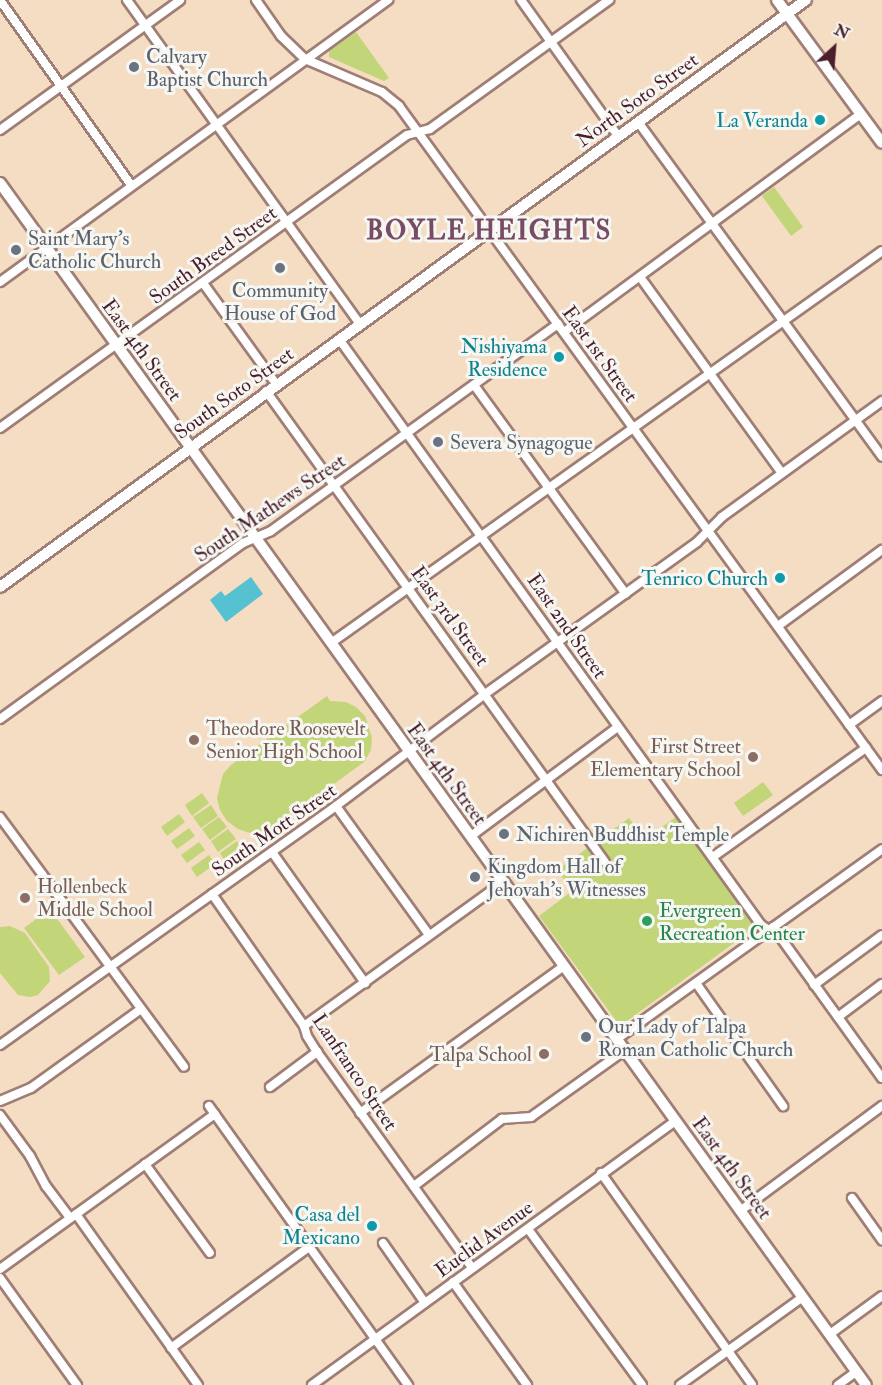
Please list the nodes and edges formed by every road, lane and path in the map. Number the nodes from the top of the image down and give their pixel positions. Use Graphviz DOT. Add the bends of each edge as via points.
graph roads {
  1 [pos="0,0"];
  2 [pos="127,0"];
  3 [pos="180,0"];
  4 [pos="256,0"];
  5 [pos="388,0"];
  6 [pos="521,0"];
  7 [pos="609,0"];
  8 [pos="777,0"];
  9 [pos="806,0"];
  10 [pos="787,14"];
  11 [pos="145,25"];
  12 [pos="552,42"];
  13 [pos="305,59"];
  14 [pos="61,86"];
  15 [pos="861,114"];
  16 [pos="638,122"];
  17 [pos="216,124"];
  18 [pos="0,130"];
  19 [pos="418,133"];
  20 [pos="618,136"];
  21 [pos="882,143"];
  22 [pos="0,183"];
  23 [pos="131,185"];
  24 [pos="286,221"];
  25 [pos="712,224"];
  26 [pos="488,229"];
  27 [pos="46,247"];
  28 [pos="882,251"];
  29 [pos="640,277"];
  30 [pos="0,282"];
  31 [pos="203,283"];
  32 [pos="784,322"];
  33 [pos="360,324"];
  34 [pos="558,324"];
  35 [pos="564,332"];
  36 [pos="339,339"];
  37 [pos="117,345"];
  38 [pos="710,375"];
  39 [pos="276,384"];
  40 [pos="474,385"];
  41 [pos="266,391"];
  42 [pos="882,401"];
  43 [pos="855,420"];
  44 [pos="0,428"];
  45 [pos="635,429"];
  46 [pos="407,433"];
  47 [pos="190,447"];
  48 [pos="882,457"];
  49 [pos="782,473"];
  50 [pos="336,484"];
  51 [pos="550,490"];
  52 [pos="709,531"];
  53 [pos="484,537"];
  54 [pos="256,538"];
  55 [pos="882,550"];
  56 [pos="0,587"];
  57 [pos="409,588"];
  58 [pos="626,594"];
  59 [pos="778,626"];
  60 [pos="331,643"];
  61 [pos="558,643"];
  62 [pos="485,694"];
  63 [pos="882,701"];
  64 [pos="0,718"];
  65 [pos="849,725"];
  66 [pos="618,727"];
  67 [pos="866,748"];
  68 [pos="409,752"];
  69 [pos="882,770"];
  70 [pos="548,780"];
  71 [pos="336,806"];
  72 [pos="0,817"];
  73 [pos="471,836"];
  74 [pos="882,849"];
  75 [pos="272,852"];
  76 [pos="713,857"];
  77 [pos="605,861"];
  78 [pos="504,882"];
  79 [pos="212,894"];
  80 [pos="771,929"];
  81 [pos="429,935"];
  82 [pos="882,936"];
  83 [pos="564,966"];
  84 [pos="110,967"];
  85 [pos="365,983"];
  86 [pos="696,983"];
  87 [pos="882,984"];
  88 [pos="814,985"];
  89 [pos="141,1009"];
  90 [pos="838,1017"];
  91 [pos="304,1026"];
  92 [pos="617,1039"];
  93 [pos="0,1045"];
  94 [pos="625,1050"];
  95 [pos="317,1052"];
  96 [pos="184,1067"];
  97 [pos="882,1078"];
  98 [pos="270,1087"];
  99 [pos="0,1101"];
  100 [pos="209,1106"];
  101 [pos="783,1106"];
  102 [pos="882,1106"];
  103 [pos="360,1113"];
  104 [pos="0,1114"];
  105 [pos="215,1114"];
  106 [pos="676,1120"];
  107 [pos="146,1164"];
  108 [pos="601,1173"];
  109 [pos="414,1186"];
  110 [pos="852,1198"];
  111 [pos="741,1211"];
  112 [pos="73,1216"];
  113 [pos="528,1229"];
  114 [pos="882,1240"];
  115 [pos="383,1244"];
  116 [pos="309,1247"];
  117 [pos="210,1253"];
  118 [pos="472,1268"];
  119 [pos="0,1269"];
  120 [pos="0,1278"];
  121 [pos="453,1282"];
  122 [pos="882,1296"];
  123 [pos="803,1297"];
  124 [pos="425,1303"];
  125 [pos="830,1334"];
  126 [pos="375,1339"];
  127 [pos="171,1348"];
  128 [pos="727,1350"];
  129 [pos="856,1372"];
  130 [pos="77,1385"];
  131 [pos="198,1385"];
  132 [pos="312,1385"];
  133 [pos="408,1385"];
  134 [pos="527,1385"];
  135 [pos="642,1385"];
  136 [pos="680,1385"];
  137 [pos="752,1385"];
  138 [pos="838,1385"];
  139 [pos="866,1385"];
  1 -- 14 [label="street"];
  2 -- 11 [label="street"];
  3 -- 11 [label="street"];
  4 -- 13 [label="street, East 1st Street" via="281,36"];
  5 -- 13 [label="street"];
  6 -- 12 [label="street"];
  7 -- 12 [label="street, South Breed Street"];
  8 -- 10 [label="main road"];
  9 -- 10 [label="main road, North Soto Street"];
  10 -- 15 [label="main road"];
  10 -- 16 [label="main road, North Soto Street"];
  11 -- 14 [label="street"];
  11 -- 17 [label="street"];
  12 -- 19 [label="street, South Breed Street" via="430,129"];
  12 -- 20 [label="street"];
  13 -- 17 [label="street"];
  13 -- 19 [label="street, East 1st Street" via="382,92 399,106"];
  14 -- 18 [label="street"];
  14 -- 23 [label="street"];
  15 -- 21 [label="main road"];
  15 -- 25 [label="street"];
  16 -- 20 [label="main road, North Soto Street"];
  16 -- 25 [label="street"];
  17 -- 23 [label="street"];
  17 -- 24 [label="street"];
  19 -- 24 [label="street, South Breed Street" via="407,135"];
  19 -- 26 [label="street, East 1st Street"];
  20 -- 26 [label="main road, North Soto Street"];
  22 -- 27 [label="main road, East 4th Street"];
  23 -- 27 [label="street"];
  24 -- 31 [label="street, South Breed Street"];
  24 -- 33 [label="street"];
  25 -- 29 [label="street"];
  25 -- 32 [label="street"];
  26 -- 33 [label="main road, South Soto Street"];
  26 -- 34 [label="street, East 1st Street"];
  27 -- 30 [label="street"];
  27 -- 37 [label="main road, East 4th Street"];
  28 -- 32 [label="street"];
  29 -- 35 [label="street"];
  29 -- 38 [label="street"];
  31 -- 37 [label="street, South Breed Street"];
  31 -- 39 [label="street"];
  32 -- 38 [label="street"];
  32 -- 43 [label="street"];
  33 -- 36 [label="main road, South Soto Street"];
  34 -- 35 [label="street, East 1st Street"];
  34 -- 40 [label="street, South Mathews Street"];
  35 -- 45 [label="street, East 1st Street"];
  36 -- 39 [label="main road, South Soto Street"];
  36 -- 46 [label="street, East 2nd Street"];
  37 -- 44 [label="street, South Breed Street"];
  37 -- 47 [label="main road, East 4th Street"];
  38 -- 45 [label="street"];
  38 -- 49 [label="street"];
  39 -- 41 [label="main road, South Soto Street"];
  40 -- 46 [label="street, South Mathews Street"];
  40 -- 51 [label="street"];
  41 -- 47 [label="main road, South Soto Street"];
  41 -- 50 [label="street, East 3rd Street"];
  42 -- 43 [label="street, South Mott Street"];
  43 -- 48 [label="street"];
  43 -- 49 [label="street, South Mott Street"];
  45 -- 51 [label="street"];
  45 -- 52 [label="street, East 1st Street"];
  46 -- 50 [label="street, South Mathews Street"];
  46 -- 53 [label="street, East 2nd Street"];
  47 -- 54 [label="main road, East 4th Street"];
  47 -- 56 [label="main road, South Soto Street"];
  49 -- 52 [label="street, South Mott Street" via="714,523"];
  50 -- 54 [label="street, South Mathews Street"];
  50 -- 57 [label="street, East 3rd Street"];
  51 -- 53 [label="street"];
  51 -- 58 [label="street"];
  52 -- 58 [label="street, South Mott Street"];
  52 -- 59 [label="street, East 1st Street"];
  53 -- 57 [label="street"];
  53 -- 61 [label="street, East 2nd Street"];
  54 -- 60 [label="main road, East 4th Street"];
  54 -- 64 [label="street, South Mathews Street" via="234,549"];
  55 -- 59 [label="street"];
  57 -- 60 [label="street"];
  57 -- 62 [label="street, East 3rd Street"];
  58 -- 61 [label="street, South Mott Street"];
  59 -- 65 [label="street, East 1st Street"];
  60 -- 68 [label="main road, East 4th Street"];
  61 -- 62 [label="street, South Mott Street"];
  61 -- 66 [label="street, East 2nd Street"];
  62 -- 68 [label="street, South Mott Street"];
  62 -- 70 [label="street, East 3rd Street"];
  63 -- 65 [label="street"];
  65 -- 67 [label="street, East 1st Street"];
  66 -- 70 [label="street"];
  66 -- 76 [label="street, East 2nd Street"];
  67 -- 69 [label="street, East 1st Street"];
  67 -- 76 [label="street"];
  68 -- 71 [label="street, South Mott Street"];
  68 -- 73 [label="main road, East 4th Street"];
  70 -- 73 [label="street"];
  70 -- 77 [label="street, East 3rd Street"];
  71 -- 75 [label="street, South Mott Street"];
  71 -- 81 [label="street"];
  72 -- 84 [label="street"];
  73 -- 78 [label="main road, East 4th Street"];
  74 -- 80 [label="street"];
  75 -- 79 [label="street, South Mott Street"];
  75 -- 85 [label="street"];
  76 -- 80 [label="street, East 2nd Street" via="761,925"];
  78 -- 81 [label="street"];
  78 -- 83 [label="main road, East 4th Street"];
  79 -- 84 [label="street, South Mott Street"];
  79 -- 91 [label="street, Lanfranco Street"];
  80 -- 86 [label="street"];
  80 -- 88 [label="street, East 2nd Street"];
  81 -- 85 [label="street"];
  82 -- 88 [label="street"];
  83 -- 92 [label="main road, East 4th Street"];
  83 -- 103 [label="street"];
  84 -- 89 [label="street"];
  84 -- 93 [label="street, South Mott Street"];
  85 -- 91 [label="street"];
  86 -- 92 [label="street"];
  86 -- 101 [label="street"];
  87 -- 90 [label="street"];
  88 -- 90 [label="street, East 2nd Street"];
  89 -- 96 [label="street"];
  89 -- 99 [label="street" via="31,1088"];
  90 -- 97 [label="street, East 2nd Street"];
  91 -- 95 [label="street, Lanfranco Street"];
  92 -- 94 [label="main road, East 4th Street"];
  94 -- 106 [label="main road, East 4th Street"];
  94 -- 109 [label="street" via="531,1117 502,1119"];
  95 -- 98 [label="street"];
  95 -- 103 [label="street, Lanfranco Street"];
  100 -- 105 [label="street"];
  102 -- 111 [label="street"];
  103 -- 109 [label="street, Lanfranco Street"];
  104 -- 112 [label="street" via="46,1186"];
  105 -- 107 [label="street"];
  105 -- 116 [label="street"];
  106 -- 108 [label="street, Euclid Avenue"];
  106 -- 111 [label="main road, East 4th Street"];
  107 -- 112 [label="street"];
  107 -- 117 [label="street"];
  108 -- 113 [label="street, Euclid Avenue"];
  108 -- 128 [label="street"];
  109 -- 118 [label="street, Lanfranco Street"];
  110 -- 114 [label="street"];
  111 -- 123 [label="main road, East 4th Street"];
  112 -- 119 [label="street"];
  112 -- 127 [label="street"];
  113 -- 118 [label="street, Euclid Avenue"];
  113 -- 135 [label="street"];
  115 -- 124 [label="street"];
  116 -- 126 [label="street"];
  116 -- 127 [label="street"];
  118 -- 121 [label="street, Euclid Avenue"];
  120 -- 130 [label="street"];
  121 -- 124 [label="street, Euclid Avenue"];
  121 -- 134 [label="street"];
  122 -- 125 [label="street"];
  123 -- 125 [label="main road, East 4th Street"];
  123 -- 128 [label="street"];
  124 -- 126 [label="street, Euclid Avenue"];
  125 -- 129 [label="main road, East 4th Street"];
  126 -- 132 [label="street, Euclid Avenue"];
  126 -- 133 [label="street"];
  127 -- 131 [label="street"];
  128 -- 136 [label="street"];
  128 -- 137 [label="street"];
  129 -- 138 [label="street"];
  129 -- 139 [label="main road, East 4th Street"];
}
